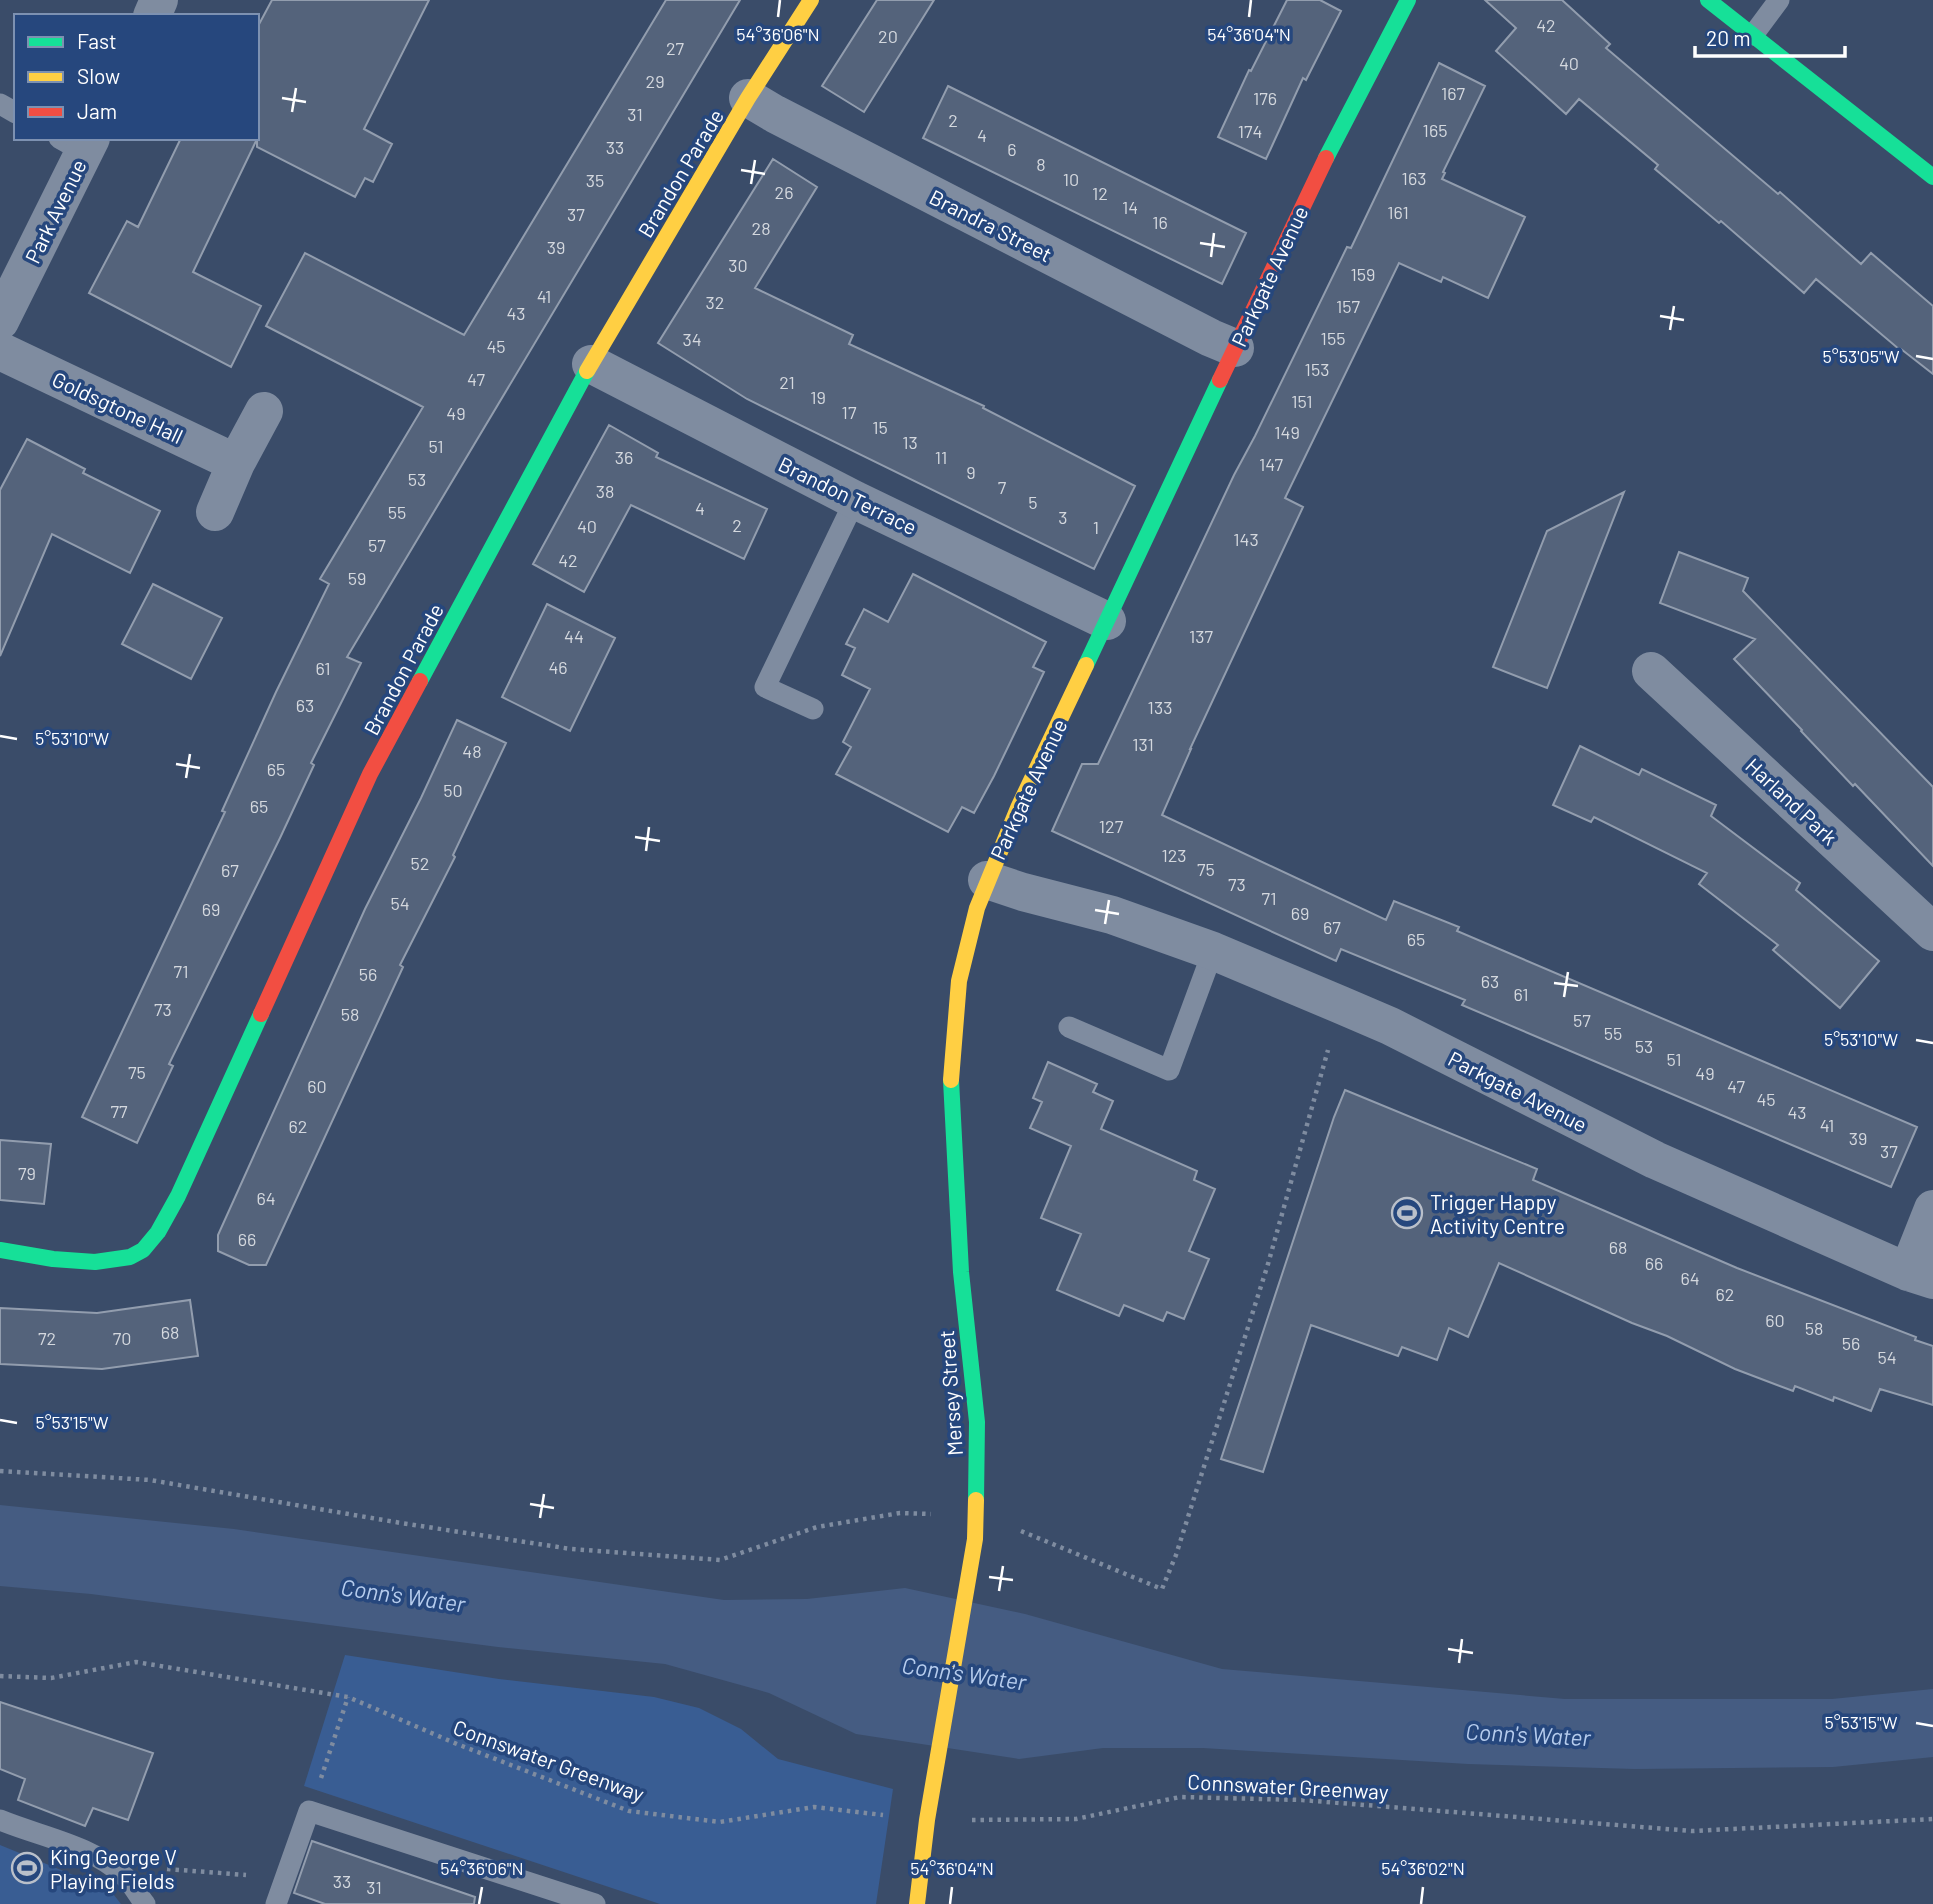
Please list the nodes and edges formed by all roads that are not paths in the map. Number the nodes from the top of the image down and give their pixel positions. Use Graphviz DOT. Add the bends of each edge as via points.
graph roads {
  1 [pos="811,0"];
  2 [pos="1408,0"];
  3 [pos="1708,0"];
  4 [pos="1779,0"];
  5 [pos="1753,36"];
  6 [pos="748,98"];
  7 [pos="78,143"];
  8 [pos="1930,170"];
  9 [pos="0,321"];
  10 [pos="1235,348"];
  11 [pos="0,351"];
  12 [pos="591,364"];
  13 [pos="264,411"];
  14 [pos="236,463"];
  15 [pos="855,500"];
  16 [pos="215,512"];
  17 [pos="1107,621"];
  18 [pos="1651,671"];
  19 [pos="813,709"];
  20 [pos="988,880"];
  21 [pos="1933,932"];
  22 [pos="1213,951"];
  23 [pos="1069,1027"];
  24 [pos="1933,1209"];
  25 [pos="0,1250"];
  26 [pos="1921,1276"];
  27 [pos="0,1820"];
  28 [pos="145,1904"];
  29 [pos="276,1904"];
  30 [pos="595,1904"];
  31 [pos="917,1904"];
  1 -- 6 [label="street, Brandon Parade"];
  2 -- 10 [label="street, Parkgate Avenue"];
  3 -- 5 [label="street"];
  4 -- 5 [label="lane"];
  5 -- 8 [label="street"];
  6 -- 10 [label="street, Brandra Street"];
  6 -- 12 [label="street, Brandon Parade"];
  7 -- 9 [label="street, Park Avenue"];
  10 -- 17 [label="street, Parkgate Avenue"];
  11 -- 14 [label="street, Goldsgtone Hall"];
  12 -- 15 [label="street, Brandon Terrace"];
  12 -- 25 [label="street, Brandon Parade" via="370,774 157,1235 142,1252 120,1261 85,1262"];
  13 -- 14 [label="street"];
  14 -- 16 [label="street"];
  15 -- 17 [label="street, Brandon Terrace"];
  15 -- 19 [label="lane" via="765,687"];
  17 -- 20 [label="street, Parkgate Avenue" via="1017,807"];
  18 -- 21 [label="street, Harland Park"];
  20 -- 22 [label="street, Parkgate Avenue" via="1112,915"];
  20 -- 31 [label="street, Mersey Street" via="960,981 951,1069 961,1272 977,1422 975,1539"];
  22 -- 23 [label="lane" via="1169,1070"];
  22 -- 26 [label="street, Parkgate Avenue" via="1390,1026 1655,1160"];
  24 -- 26 [label="street"];
  27 -- 28 [label="lane" via="105,1861 126,1878"];
  29 -- 30 [label="lane" via="309,1811"];
}
